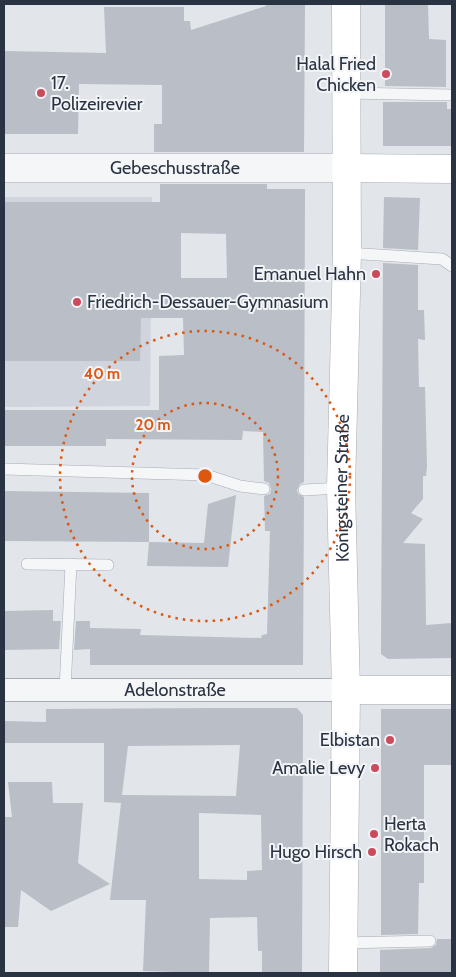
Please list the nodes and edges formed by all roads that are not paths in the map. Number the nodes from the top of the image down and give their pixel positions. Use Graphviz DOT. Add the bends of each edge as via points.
graph roads {
  1 [pos="346,4"];
  2 [pos="346,93"];
  3 [pos="451,95"];
  4 [pos="4,168"];
  5 [pos="346,168"];
  6 [pos="452,168"];
  7 [pos="347,253"];
  8 [pos="452,266"];
  9 [pos="4,469"];
  10 [pos="341,488"];
  11 [pos="264,489"];
  12 [pos="304,490"];
  13 [pos="27,564"];
  14 [pos="71,564"];
  15 [pos="108,565"];
  16 [pos="4,690"];
  17 [pos="65,690"];
  18 [pos="346,690"];
  19 [pos="452,690"];
  20 [pos="430,941"];
  21 [pos="343,943"];
  22 [pos="343,973"];
  1 -- 2 [label="main road, Königsteiner Straße"];
  2 -- 3 [label="lane"];
  2 -- 5 [label="main road, Königsteiner Straße"];
  4 -- 5 [label="street, Gebeschusstraße"];
  5 -- 6 [label="main road"];
  5 -- 7 [label="main road, Königsteiner Straße"];
  7 -- 8 [label="lane" via="442,259"];
  7 -- 10 [label="main road, Königsteiner Straße"];
  9 -- 11 [label="lane" via="206,475 240,486"];
  10 -- 12 [label="lane"];
  10 -- 18 [label="main road, Königsteiner Straße"];
  13 -- 14 [label="lane"];
  14 -- 15 [label="lane"];
  14 -- 17 [label="lane"];
  16 -- 17 [label="street, Adelonstraße"];
  17 -- 18 [label="street, Adelonstraße"];
  18 -- 19 [label="main road"];
  18 -- 21 [label="main road, Königsteiner Straße"];
  20 -- 21 [label="lane"];
  21 -- 22 [label="main road, Königsteiner Straße"];
}
